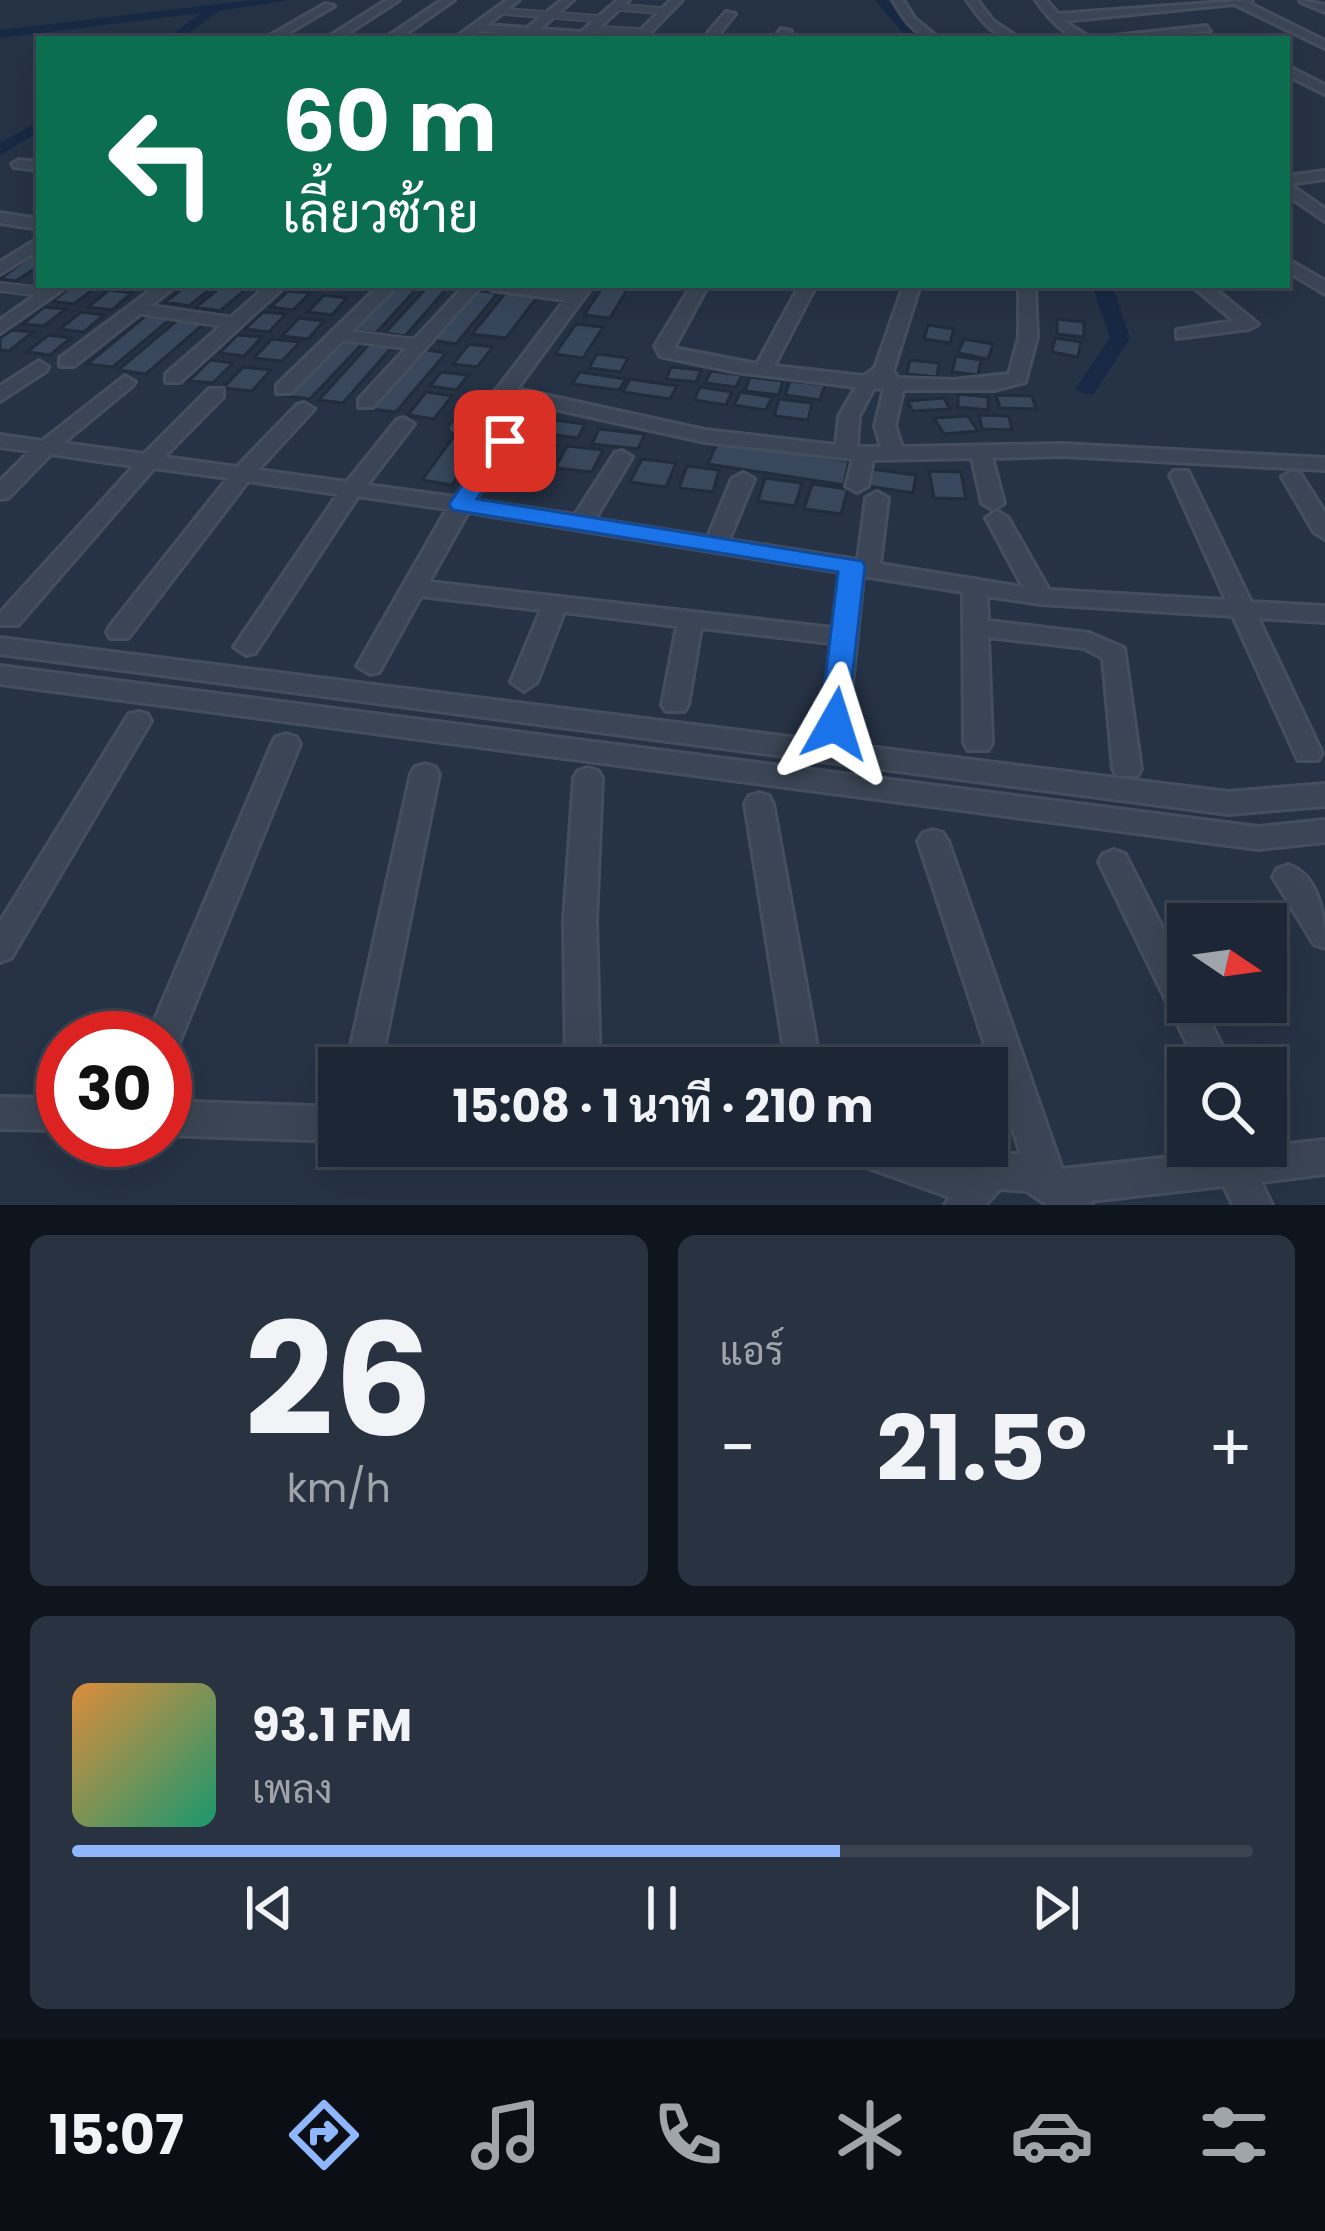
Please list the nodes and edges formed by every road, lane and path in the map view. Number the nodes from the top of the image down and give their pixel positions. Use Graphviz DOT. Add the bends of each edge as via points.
graph roads {
  1 [pos="394,0"];
  2 [pos="449,0"];
  3 [pos="514,0"];
  4 [pos="568,0"];
  5 [pos="676,0"];
  6 [pos="898,0"];
  7 [pos="972,0"];
  8 [pos="1041,0"];
  9 [pos="1132,0"];
  10 [pos="1247,0"];
  11 [pos="1305,0"];
  12 [pos="1234,1"];
  13 [pos="620,4"];
  14 [pos="1158,4"];
  15 [pos="329,6"];
  16 [pos="1325,9"];
  17 [pos="500,10"];
  18 [pos="666,11"];
  19 [pos="730,14"];
  20 [pos="550,15"];
  21 [pos="1055,18"];
  22 [pos="603,19"];
  23 [pos="477,27"];
  24 [pos="1206,29"];
  25 [pos="585,34"];
  26 [pos="525,35"];
  27 [pos="275,36"];
  28 [pos="336,36"];
  29 [pos="395,36"];
  30 [pos="464,36"];
  31 [pos="641,36"];
  32 [pos="712,36"];
  33 [pos="931,36"];
  34 [pos="1009,36"];
  35 [pos="1082,36"];
  36 [pos="1142,36"];
  37 [pos="1220,36"];
  38 [pos="1325,44"];
  39 [pos="1290,72"];
  40 [pos="1325,90"];
  41 [pos="19,164"];
  42 [pos="36,166"];
  43 [pos="1290,166"];
  44 [pos="1325,175"];
  45 [pos="1307,177"];
  46 [pos="1290,183"];
  47 [pos="1290,187"];
  48 [pos="36,205"];
  49 [pos="1325,216"];
  50 [pos="7,219"];
  51 [pos="36,245"];
  52 [pos="5,262"];
  53 [pos="1290,266"];
  54 [pos="0,286"];
  55 [pos="36,288"];
  56 [pos="165,288"];
  57 [pos="275,288"];
  58 [pos="387,288"];
  59 [pos="472,288"];
  60 [pos="536,288"];
  61 [pos="698,288"];
  62 [pos="806,288"];
  63 [pos="911,288"];
  64 [pos="1027,288"];
  65 [pos="1203,288"];
  66 [pos="55,289"];
  67 [pos="1325,290"];
  68 [pos="581,291"];
  69 [pos="138,309"];
  70 [pos="235,323"];
  71 [pos="0,328"];
  72 [pos="1183,334"];
  73 [pos="340,335"];
  74 [pos="420,345"];
  75 [pos="68,362"];
  76 [pos="39,367"];
  77 [pos="764,368"];
  78 [pos="173,378"];
  79 [pos="882,379"];
  80 [pos="125,382"];
  81 [pos="284,389"];
  82 [pos="506,392"];
  83 [pos="216,393"];
  84 [pos="0,395"];
  85 [pos="365,403"];
  86 [pos="304,409"];
  87 [pos="404,424"];
  88 [pos="463,428"];
  89 [pos="0,441"];
  90 [pos="505,441"];
  91 [pos="45,448"];
  92 [pos="852,449"];
  93 [pos="892,449"];
  94 [pos="980,449"];
  95 [pos="622,457"];
  96 [pos="150,460"];
  97 [pos="1325,464"];
  98 [pos="244,472"];
  99 [pos="1181,475"];
  100 [pos="1293,477"];
  101 [pos="742,479"];
  102 [pos="353,488"];
  103 [pos="0,493"];
  104 [pos="461,504"];
  105 [pos="581,523"];
  106 [pos="1325,532"];
  107 [pos="716,544"];
  108 [pos="860,568"];
  109 [pos="975,586"];
  110 [pos="417,588"];
  111 [pos="1041,597"];
  112 [pos="555,604"];
  113 [pos="1240,610"];
  114 [pos="1325,614"];
  115 [pos="691,620"];
  116 [pos="975,627"];
  117 [pos="119,632"];
  118 [pos="4,633"];
  119 [pos="844,637"];
  120 [pos="246,647"];
  121 [pos="370,667"];
  122 [pos="0,674"];
  123 [pos="524,682"];
  124 [pos="675,705"];
  125 [pos="138,721"];
  126 [pos="835,724"];
  127 [pos="978,743"];
  128 [pos="286,744"];
  129 [pos="1308,753"];
  130 [pos="1127,769"];
  131 [pos="425,774"];
  132 [pos="588,778"];
  133 [pos="1325,795"];
  134 [pos="759,804"];
  135 [pos="1325,831"];
  136 [pos="933,841"];
  137 [pos="1114,862"];
  138 [pos="1288,877"];
  139 [pos="1325,935"];
  140 [pos="0,950"];
  141 [pos="175,1011"];
  142 [pos="367,1047"];
  143 [pos="583,1047"];
  144 [pos="800,1047"];
  145 [pos="1206,1047"];
  146 [pos="0,1112"];
  147 [pos="36,1113"];
  148 [pos="192,1119"];
  149 [pos="318,1123"];
  150 [pos="1325,1156"];
  151 [pos="1287,1158"];
  152 [pos="902,1167"];
  153 [pos="1202,1167"];
  154 [pos="1251,1167"];
  155 [pos="1059,1191"];
  156 [pos="969,1196"];
  157 [pos="1253,1205"];
  1 -- 28 [label="street"];
  2 -- 29 [label="street"];
  3 -- 17 [label="street"];
  4 -- 20 [label="street"];
  5 -- 18 [label="street"];
  6 -- 33 [label="street"];
  7 -- 34 [label="street"];
  8 -- 21 [label="street"];
  9 -- 14 [label="street"];
  10 -- 12 [label="street"];
  11 -- 16 [label="street"];
  12 -- 14 [label="street"];
  12 -- 38 [label="street"];
  13 -- 18 [label="lane"];
  13 -- 22 [label="street"];
  14 -- 21 [label="street"];
  14 -- 24 [label="street"];
  15 -- 27 [label="street"];
  17 -- 20 [label="lane"];
  17 -- 23 [label="street"];
  18 -- 31 [label="street"];
  19 -- 32 [label="street"];
  20 -- 22 [label="lane"];
  20 -- 26 [label="street"];
  21 -- 35 [label="street"];
  22 -- 25 [label="street"];
  23 -- 26 [label="street"];
  23 -- 30 [label="street"];
  24 -- 36 [label="street"];
  24 -- 37 [label="street"];
  25 -- 26 [label="street"];
  25 -- 31 [label="lane"];
  39 -- 40 [label="street"];
  41 -- 42 [label="street"];
  43 -- 45 [label="street"];
  44 -- 45 [label="street"];
  45 -- 46 [label="street"];
  47 -- 49 [label="street"];
  48 -- 50 [label="street"];
  51 -- 52 [label="street"];
  53 -- 67 [label="street"];
  54 -- 55 [label="lane"];
  56 -- 69 [label="street"];
  57 -- 70 [label="street"];
  58 -- 73 [label="street"];
  59 -- 74 [label="street"];
  60 -- 68 [label="street"];
  61 -- 77 [label="street" via="667,352"];
  62 -- 77 [label="street"];
  63 -- 79 [label="street"];
  64 -- 79 [label="street" via="1018,378 998,386"];
  65 -- 72 [label="street" via="1249,324"];
  66 -- 71 [label="street"];
  68 -- 82 [label="street"];
  69 -- 70 [label="lane"];
  69 -- 75 [label="street"];
  70 -- 78 [label="street"];
  73 -- 74 [label="lane"];
  73 -- 81 [label="street"];
  74 -- 85 [label="street"];
  76 -- 84 [label="street"];
  77 -- 79 [label="street"];
  79 -- 92 [label="street" via="849,416"];
  79 -- 93 [label="street"];
  80 -- 91 [label="street"];
  82 -- 88 [label="street"];
  82 -- 92 [label="street" via="705,436"];
  83 -- 96 [label="street"];
  86 -- 98 [label="street"];
  87 -- 102 [label="street"];
  89 -- 91 [label="street"];
  90 -- 104 [label="street"];
  91 -- 96 [label="street"];
  91 -- 103 [label="street"];
  92 -- 93 [label="street"];
  92 -- 108 [label="street" via="867,492"];
  93 -- 94 [label="street"];
  94 -- 97 [label="street"];
  94 -- 111 [label="street" via="995,510"];
  95 -- 105 [label="street"];
  96 -- 98 [label="street"];
  96 -- 118 [label="street"];
  98 -- 102 [label="street"];
  98 -- 117 [label="street"];
  99 -- 113 [label="street"];
  100 -- 106 [label="street"];
  101 -- 107 [label="street"];
  102 -- 104 [label="street"];
  102 -- 120 [label="street"];
  104 -- 105 [label="street"];
  104 -- 110 [label="street"];
  105 -- 107 [label="street"];
  107 -- 108 [label="street"];
  108 -- 109 [label="street"];
  108 -- 119 [label="street"];
  109 -- 111 [label="street"];
  109 -- 116 [label="street"];
  110 -- 112 [label="street"];
  110 -- 121 [label="street"];
  111 -- 113 [label="street"];
  112 -- 115 [label="street"];
  112 -- 123 [label="street"];
  113 -- 114 [label="street"];
  113 -- 129 [label="street"];
  115 -- 119 [label="street"];
  115 -- 124 [label="street"];
  116 -- 127 [label="street"];
  116 -- 130 [label="street" via="1089,641 1115,654"];
  118 -- 133 [label="street" via="1206,800"];
  119 -- 126 [label="street"];
  122 -- 135 [label="street" via="1258,838"];
  125 -- 140 [label="street"];
  128 -- 141 [label="street"];
  131 -- 142 [label="street"];
  132 -- 143 [label="street"];
  134 -- 144 [label="street"];
  136 -- 155 [label="street"];
  137 -- 145 [label="street"];
  138 -- 139 [label="street"];
  146 -- 147 [label="street"];
  148 -- 149 [label="street"];
  150 -- 151 [label="street"];
  152 -- 156 [label="street"];
  153 -- 155 [label="street"];
  154 -- 157 [label="street"];
  155 -- 156 [label="street" via="1002,1169"];
}
